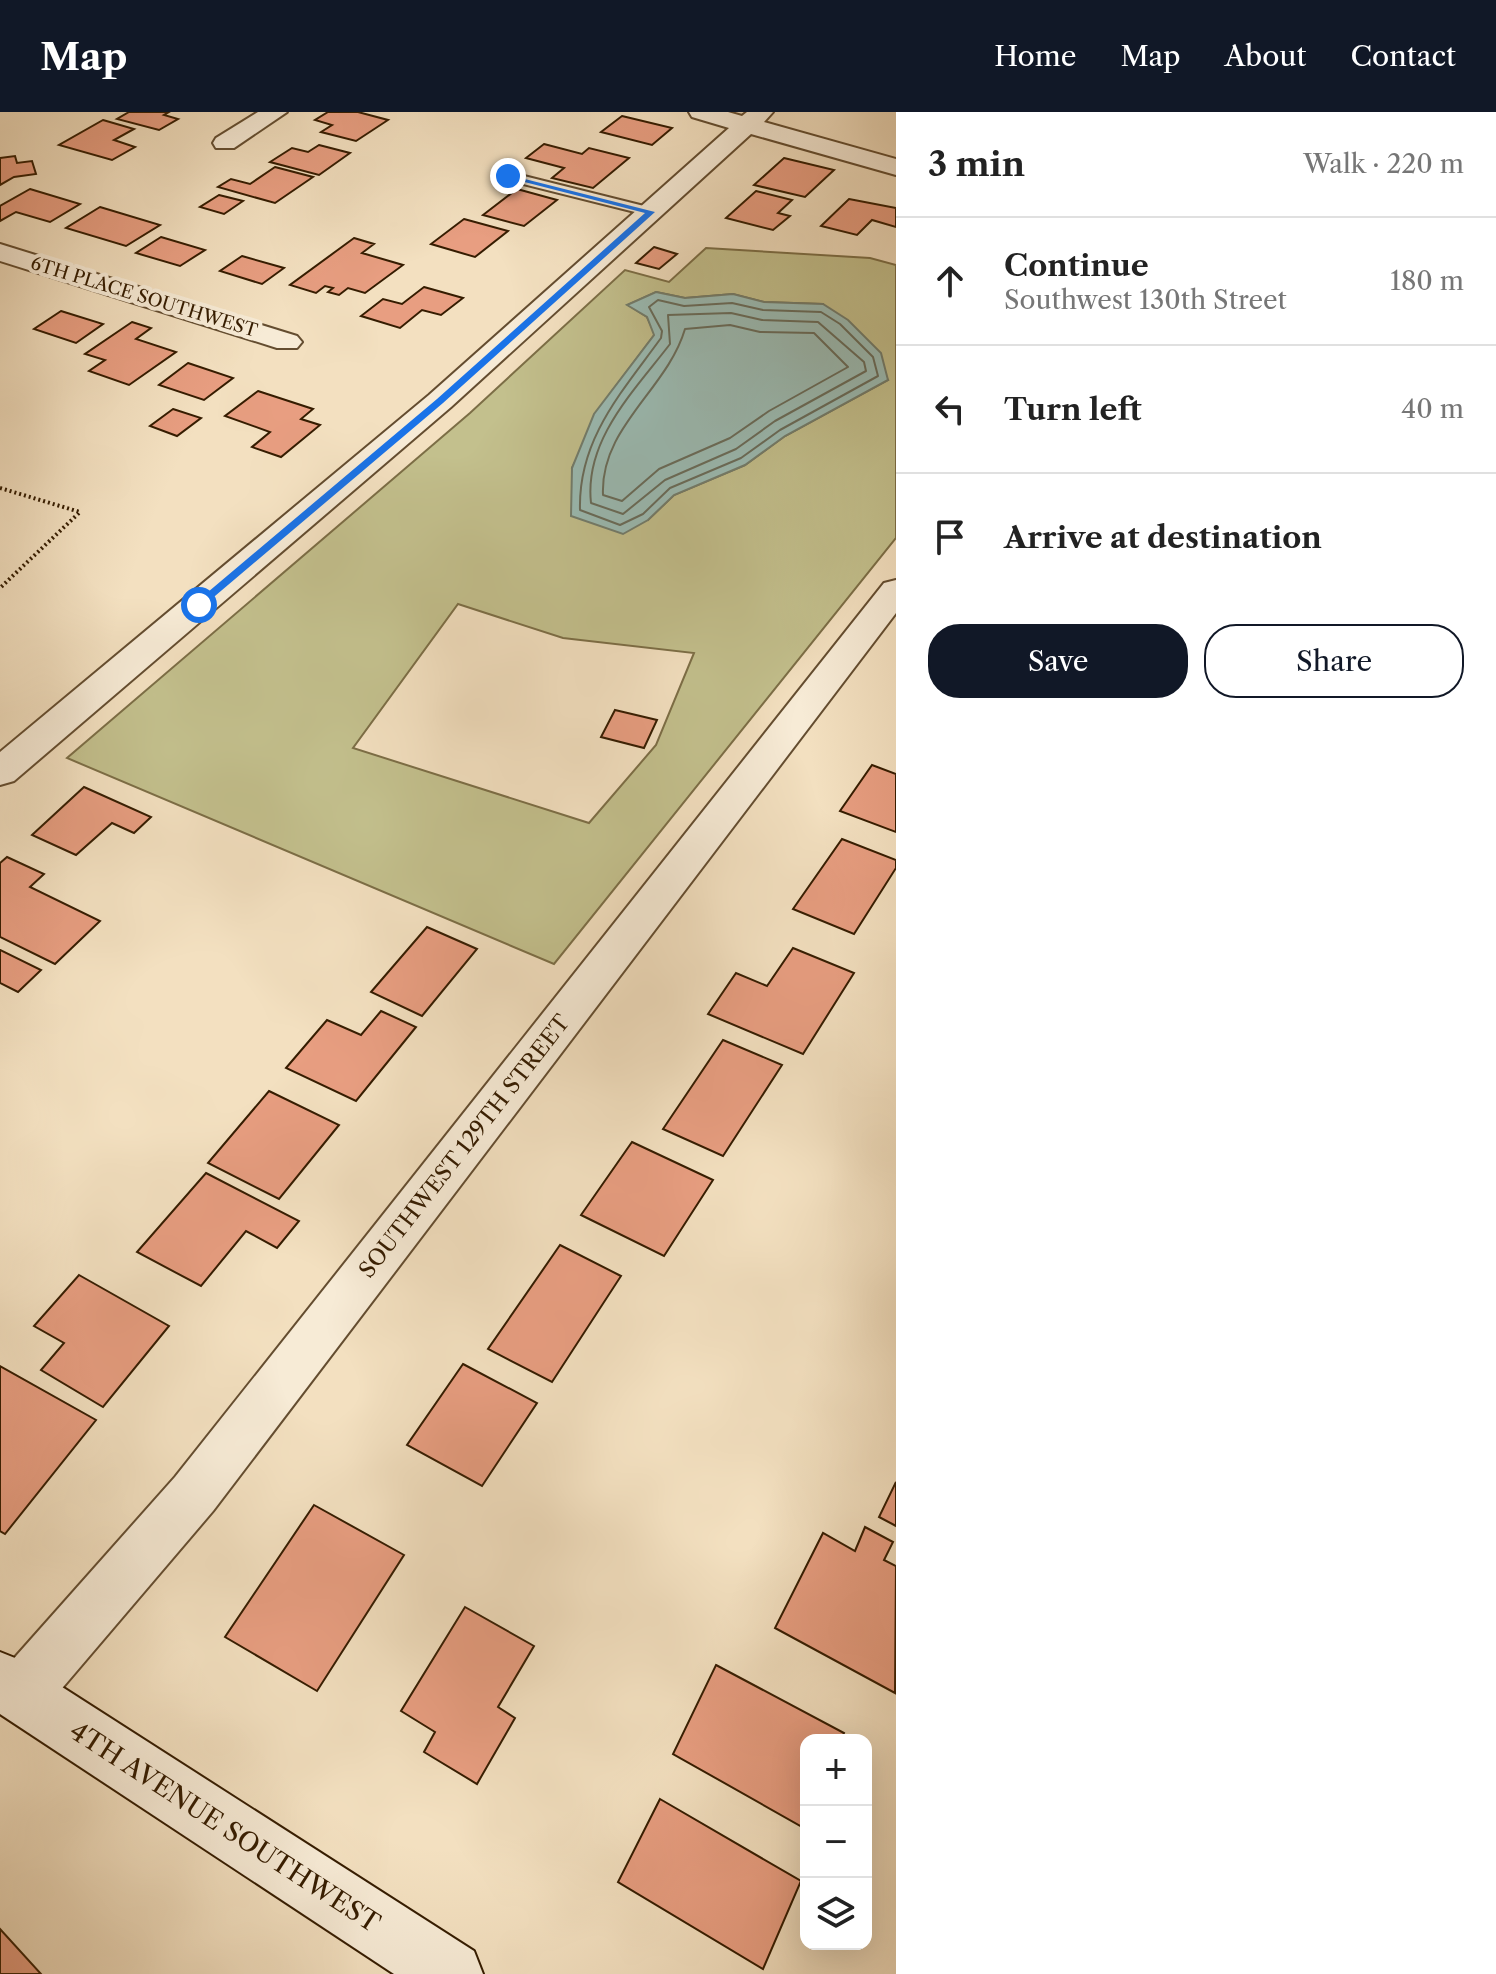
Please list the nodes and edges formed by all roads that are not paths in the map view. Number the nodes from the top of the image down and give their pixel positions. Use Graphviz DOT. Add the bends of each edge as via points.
graph roads {
  1 [pos="275,112"];
  2 [pos="701,112"];
  3 [pos="755,118"];
  4 [pos="225,143"];
  5 [pos="896,167"];
  6 [pos="508,176"];
  7 [pos="651,212"];
  8 [pos="0,252"];
  9 [pos="287,342"];
  10 [pos="896,590"];
  11 [pos="0,772"];
  12 [pos="10,1687"];
  13 [pos="451,1974"];
  1 -- 4 [label="street"];
  2 -- 3 [label="street"];
  3 -- 5 [label="street"];
  3 -- 7 [label="street"];
  6 -- 7 [label="lane"];
  7 -- 11 [label="street" via="440,401"];
  8 -- 9 [label="street, 6TH PLACE SOUTHWEST"];
  10 -- 12 [label="street, SOUTHWEST 129TH STREET" via="194,1494 75,1626"];
  12 -- 13 [label="street, 4TH AVENUE SOUTHWEST"];
}
